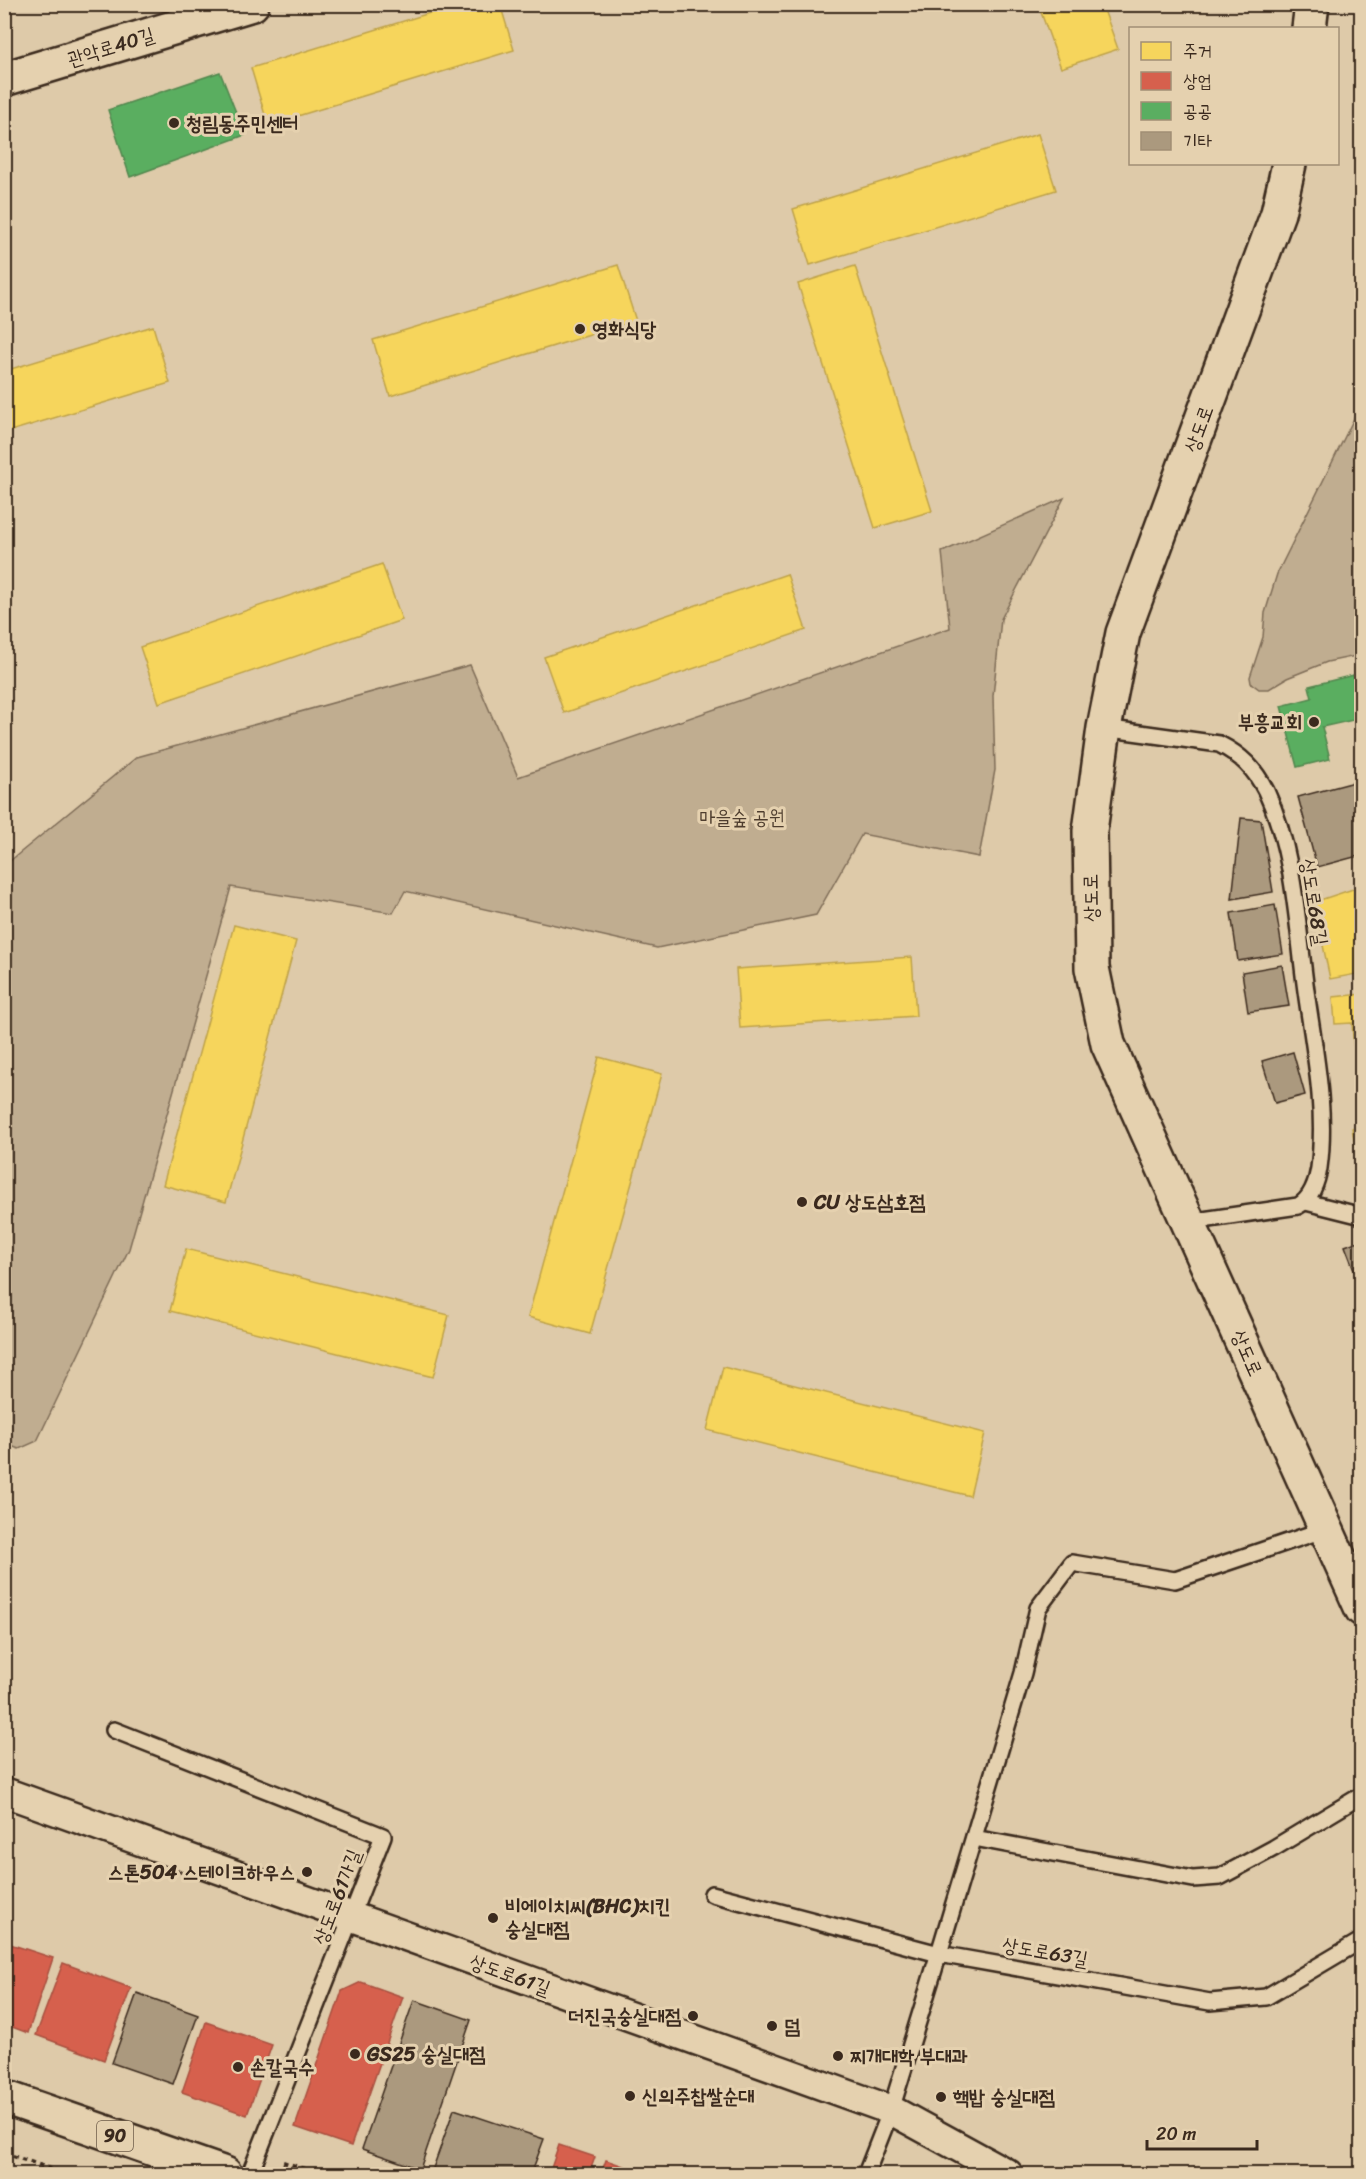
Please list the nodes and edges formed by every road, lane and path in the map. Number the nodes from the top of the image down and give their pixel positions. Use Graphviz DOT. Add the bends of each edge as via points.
graph roads {
  1 [pos="252,4"];
  2 [pos="1312,4"];
  3 [pos="1309,27"];
  4 [pos="4,79"];
  5 [pos="1288,165"];
  6 [pos="1104,729"];
  7 [pos="1306,1202"];
  8 [pos="1362,1216"];
  9 [pos="1189,1222"];
  10 [pos="1326,1529"];
  11 [pos="1362,1609"];
  12 [pos="114,1730"];
  13 [pos="4,1792"];
  14 [pos="1362,1795"];
  15 [pos="974,1838"];
  16 [pos="712,1894"];
  17 [pos="352,1917"];
  18 [pos="1362,1940"];
  19 [pos="939,1954"];
  20 [pos="4,2097"];
  21 [pos="891,2110"];
  22 [pos="4,2153"];
  23 [pos="66,2175"];
  24 [pos="225,2175"];
  25 [pos="250,2175"];
  26 [pos="866,2175"];
  27 [pos="1008,2175"];
  1 -- 4 [label="main road, 관악로40길"];
  2 -- 3 [label="main road"];
  5 -- 6 [label="main road, 상도로" via="1278,213 1124,633"];
  6 -- 7 [label="lane, 상도로68길" via="1219,744 1235,752 1253,769 1266,792 1293,886 1320,1092 1319,1169"];
  6 -- 9 [label="main road, 상도로" via="1090,831 1092,968 1108,1044"];
  7 -- 8 [label="lane"];
  7 -- 9 [label="lane"];
  9 -- 10 [label="main road, 상도로"];
  10 -- 11 [label="main road, 상도로"];
  10 -- 15 [label="lane" via="1175,1580 1072,1563 1038,1608"];
  12 -- 17 [label="lane, 상도로61가길" via="383,1836"];
  13 -- 17 [label="street, 상도로61길"];
  14 -- 15 [label="lane" via="1220,1877 1193,1879"];
  15 -- 19 [label="lane"];
  16 -- 19 [label="lane, 상도로63길"];
  17 -- 21 [label="street, 상도로61길"];
  17 -- 25 [label="lane, 상도로61가길"];
  18 -- 19 [label="lane, 상도로63길" via="1266,1996 1210,2002"];
  19 -- 21 [label="lane"];
  20 -- 24 [label="main road, 90"];
  21 -- 26 [label="lane"];
  21 -- 27 [label="street, 상도로61길"];
  22 -- 23 [label="path"];
}
